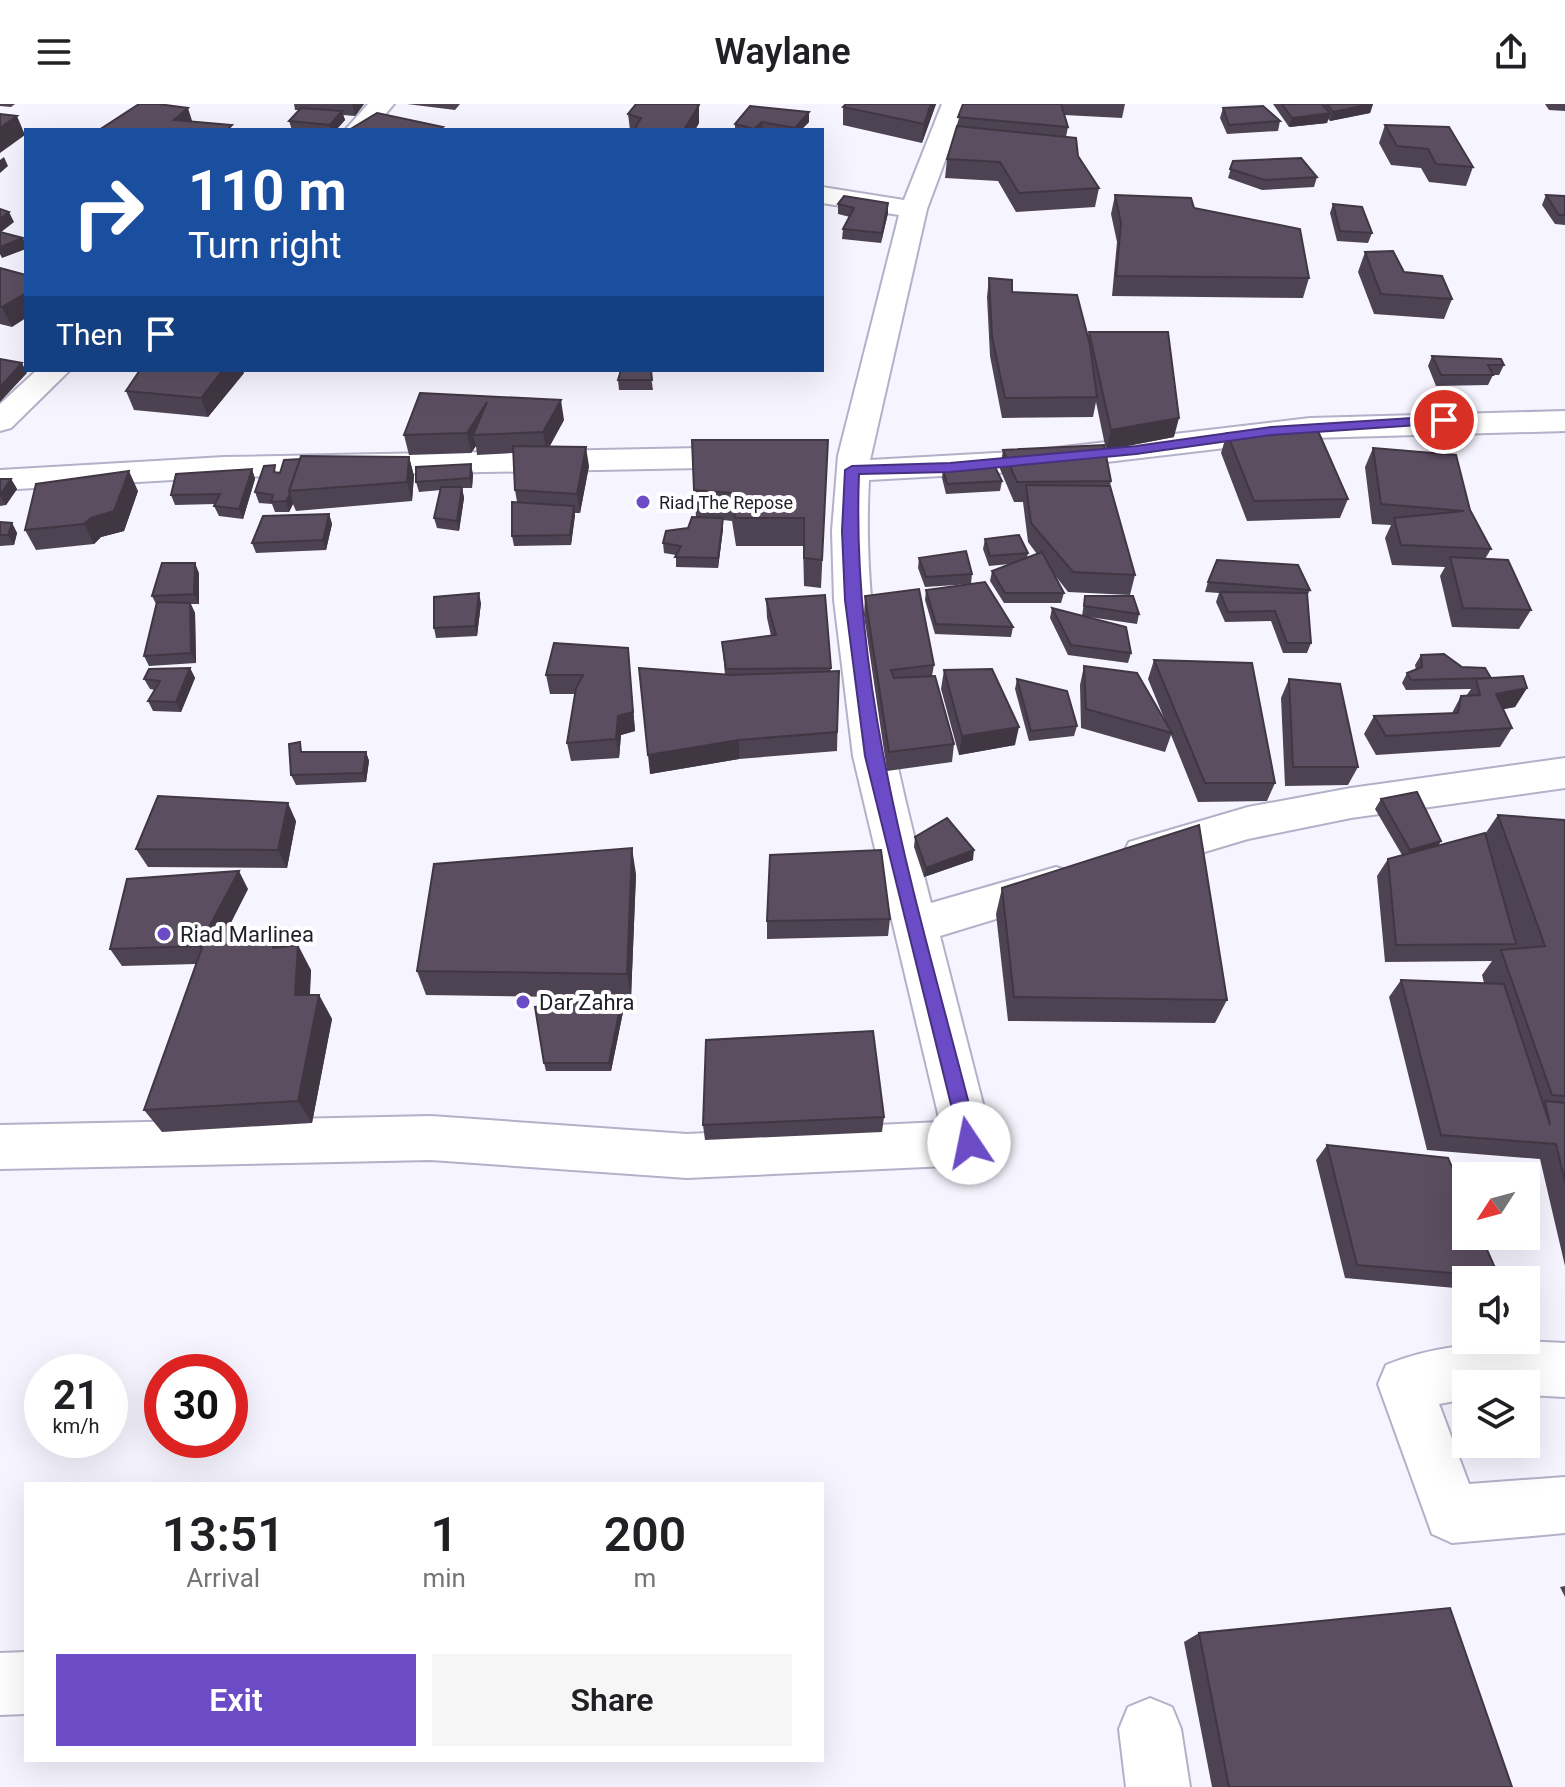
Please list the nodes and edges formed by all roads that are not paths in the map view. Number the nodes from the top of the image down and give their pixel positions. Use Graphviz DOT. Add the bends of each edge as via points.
graph roads {
  1 [pos="954,104"];
  2 [pos="369,119"];
  3 [pos="396,128"];
  4 [pos="824,195"];
  5 [pos="914,209"];
  6 [pos="53,372"];
  7 [pos="0,421"];
  8 [pos="1565,421"];
  9 [pos="776,457"];
  10 [pos="843,461"];
  11 [pos="0,480"];
  12 [pos="1565,773"];
  13 [pos="914,926"];
  14 [pos="0,1147"];
  15 [pos="1565,1370"];
  16 [pos="1565,1505"];
  17 [pos="24,1683"];
  18 [pos="0,1684"];
  1 -- 5 [label="street"];
  2 -- 3 [label="street"];
  4 -- 5 [label="street"];
  5 -- 10 [label="street"];
  6 -- 7 [label="street"];
  8 -- 10 [label="street" via="1444,420 1271,431 1136,450 919,469"];
  9 -- 11 [label="street" via="224,467"];
  10 -- 13 [label="street" via="851,586 873,756"];
  12 -- 13 [label="street" via="1248,823"];
  13 -- 14 [label="street" via="969,1143 687,1156 431,1138"];
  15 -- 16 [label="street" via="1468,1370 1405,1384 1452,1514"];
  17 -- 18 [label="street"];
}
